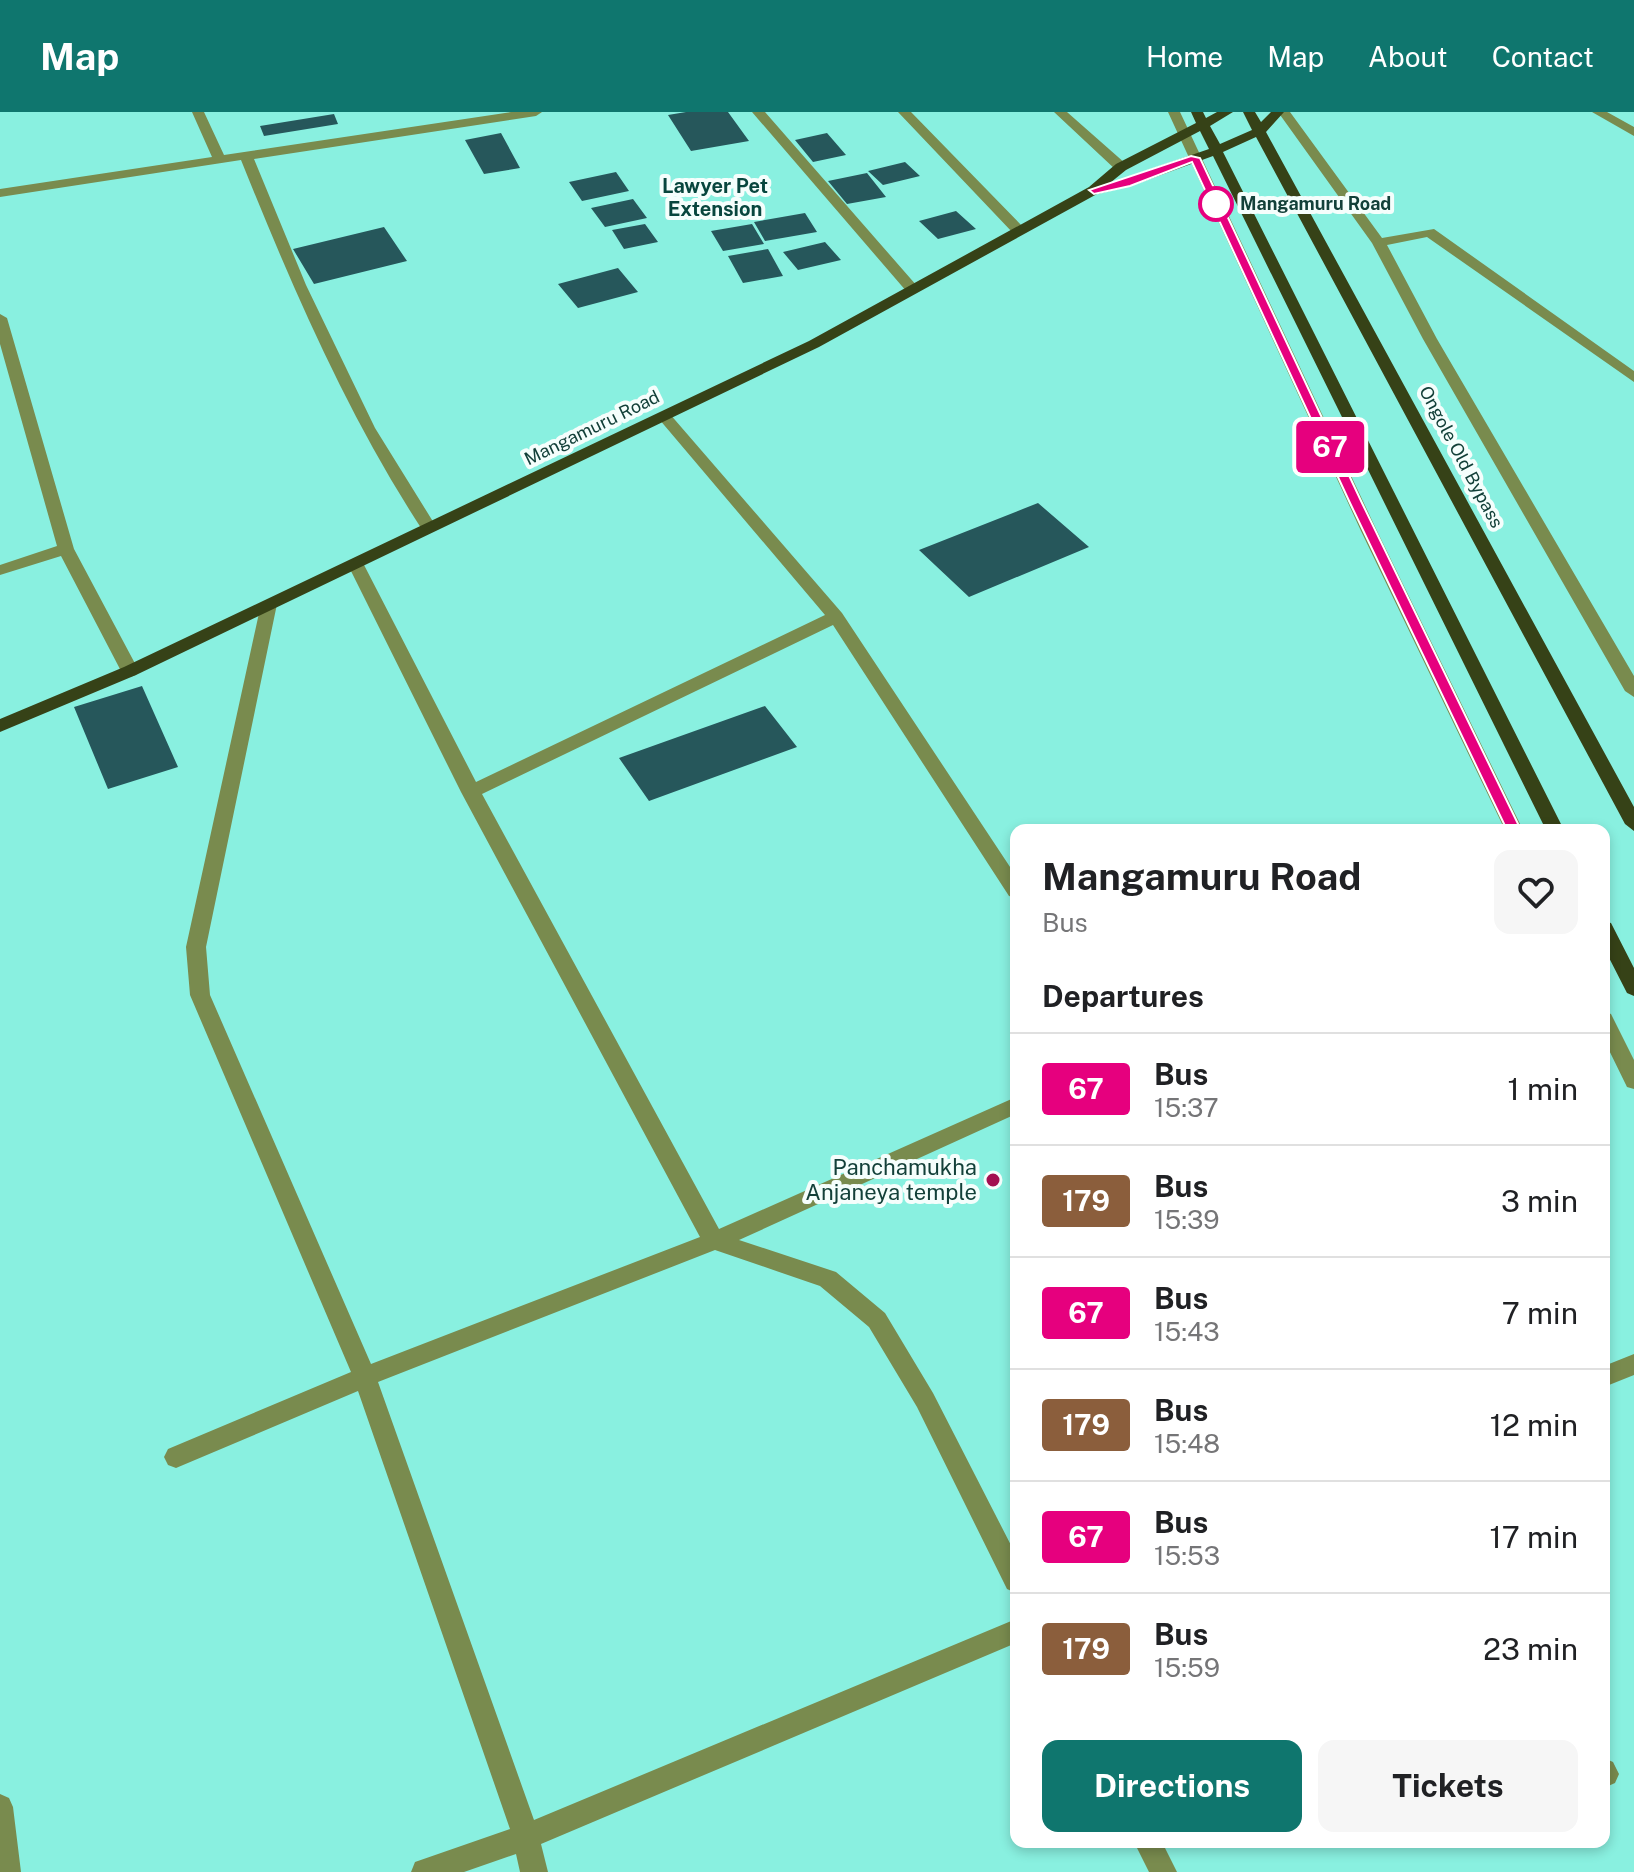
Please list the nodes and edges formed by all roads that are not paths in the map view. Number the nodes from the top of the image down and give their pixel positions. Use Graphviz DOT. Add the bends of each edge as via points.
graph roads {
  1 [pos="198,112"];
  2 [pos="432,112"];
  3 [pos="536,112"];
  4 [pos="758,112"];
  5 [pos="904,112"];
  6 [pos="1060,112"];
  7 [pos="1174,112"];
  8 [pos="1227,112"];
  9 [pos="1249,112"];
  10 [pos="1281,112"];
  11 [pos="1598,112"];
  12 [pos="1200,119"];
  13 [pos="441,126"];
  14 [pos="1631,127"];
  15 [pos="1260,131"];
  16 [pos="1185,136"];
  17 [pos="1215,151"];
  18 [pos="246,156"];
  19 [pos="1195,158"];
  20 [pos="220,160"];
  21 [pos="1121,167"];
  22 [pos="1094,190"];
  23 [pos="0,193"];
  24 [pos="1018,230"];
  25 [pos="1379,243"];
  26 [pos="912,289"];
  27 [pos="0,318"];
  28 [pos="1634,378"];
  29 [pos="664,416"];
  30 [pos="429,528"];
  31 [pos="66,549"];
  32 [pos="355,563"];
  33 [pos="0,570"];
  34 [pos="269,604"];
  35 [pos="836,617"];
  36 [pos="130,671"];
  37 [pos="1634,691"];
  38 [pos="0,726"];
  39 [pos="470,792"];
  40 [pos="1511,824"];
  41 [pos="1552,824"];
  42 [pos="1634,824"];
  43 [pos="1010,882"];
  44 [pos="1610,940"];
  45 [pos="1634,988"];
  46 [pos="1610,1031"];
  47 [pos="1634,1081"];
  48 [pos="1010,1108"];
  49 [pos="714,1241"];
  50 [pos="1634,1364"];
  51 [pos="1610,1374"];
  52 [pos="365,1377"];
  53 [pos="176,1457"];
  54 [pos="1010,1569"];
  55 [pos="1010,1634"];
  56 [pos="0,1807"];
  57 [pos="526,1837"];
  58 [pos="1151,1848"];
  59 [pos="7,1872"];
  60 [pos="425,1872"];
  61 [pos="534,1872"];
  62 [pos="1163,1872"];
  1 -- 20 [label="street"];
  2 -- 13 [label="street"];
  3 -- 13 [label="street"];
  4 -- 26 [label="street"];
  5 -- 24 [label="street"];
  6 -- 21 [label="street"];
  7 -- 16 [label="street"];
  8 -- 12 [label="main road, Mangamuru Road"];
  9 -- 15 [label="main road, Ongole Old Bypass"];
  10 -- 15 [label="main road"];
  10 -- 25 [label="street"];
  11 -- 14 [label="street"];
  12 -- 16 [label="main road, Mangamuru Road"];
  12 -- 17 [label="main road"];
  13 -- 18 [label="street"];
  15 -- 17 [label="main road"];
  15 -- 42 [label="main road, Ongole Old Bypass"];
  16 -- 19 [label="street"];
  16 -- 21 [label="main road, Mangamuru Road"];
  17 -- 19 [label="main road"];
  17 -- 41 [label="main road"];
  18 -- 20 [label="street"];
  18 -- 30 [label="street" via="299,285 367,428"];
  19 -- 22 [label="main road"];
  19 -- 40 [label="street"];
  20 -- 23 [label="street"];
  21 -- 22 [label="main road, Mangamuru Road"];
  22 -- 24 [label="main road, Mangamuru Road"];
  24 -- 26 [label="main road, Mangamuru Road"];
  25 -- 28 [label="street" via="1429,232"];
  25 -- 37 [label="street"];
  26 -- 29 [label="main road, Mangamuru Road" via="814,344"];
  27 -- 31 [label="street"];
  29 -- 30 [label="main road, Mangamuru Road"];
  29 -- 35 [label="street"];
  30 -- 32 [label="main road, Mangamuru Road"];
  31 -- 33 [label="street"];
  31 -- 36 [label="street"];
  32 -- 34 [label="main road, Mangamuru Road"];
  32 -- 39 [label="street"];
  34 -- 36 [label="main road, Mangamuru Road"];
  34 -- 52 [label="street" via="196,947 200,995"];
  35 -- 39 [label="street"];
  35 -- 43 [label="street"];
  36 -- 38 [label="main road, Mangamuru Road"];
  39 -- 49 [label="street"];
  44 -- 45 [label="main road"];
  46 -- 47 [label="street"];
  48 -- 49 [label="street"];
  49 -- 52 [label="street"];
  49 -- 54 [label="street" via="828,1279 877,1320 925,1400"];
  50 -- 51 [label="street"];
  52 -- 53 [label="street"];
  52 -- 57 [label="street"];
  55 -- 57 [label="street"];
  56 -- 59 [label="street"];
  57 -- 60 [label="street"];
  57 -- 61 [label="street"];
  58 -- 62 [label="street"];
}
